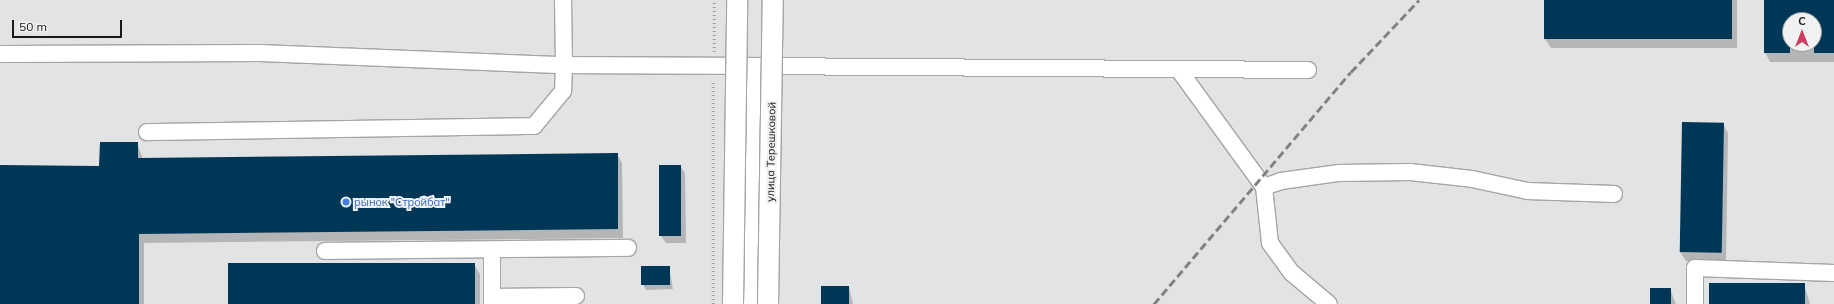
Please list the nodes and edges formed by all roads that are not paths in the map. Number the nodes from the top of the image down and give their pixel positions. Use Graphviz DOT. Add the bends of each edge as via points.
graph roads {
  1 [pos="563,0"];
  2 [pos="737,0"];
  3 [pos="773,0"];
  4 [pos="0,54"];
  5 [pos="564,64"];
  6 [pos="754,66"];
  7 [pos="1179,70"];
  8 [pos="1308,70"];
  9 [pos="147,132"];
  10 [pos="1264,187"];
  11 [pos="1614,194"];
  12 [pos="628,248"];
  13 [pos="492,250"];
  14 [pos="325,251"];
  15 [pos="1834,273"];
  16 [pos="576,296"];
  17 [pos="492,300"];
  18 [pos="733,304"];
  19 [pos="752,304"];
  20 [pos="768,304"];
  21 [pos="1329,304"];
  22 [pos="1695,304"];
  1 -- 5 [label="lane"];
  2 -- 18 [label="main road, bridge"];
  3 -- 20 [label="main road, улица Терешковой, bridge"];
  4 -- 5 [label="lane" via="260,53"];
  5 -- 6 [label="lane"];
  5 -- 9 [label="lane" via="563,91 534,126"];
  6 -- 7 [label="lane"];
  6 -- 19 [label="lane"];
  7 -- 8 [label="lane"];
  7 -- 10 [label="lane"];
  10 -- 11 [label="lane" via="1281,181 1339,173 1410,172 1472,179 1528,191"];
  10 -- 21 [label="lane" via="1270,243 1292,273"];
  12 -- 13 [label="lane"];
  13 -- 14 [label="lane"];
  13 -- 17 [label="lane"];
  15 -- 22 [label="lane" via="1695,268"];
  16 -- 17 [label="lane"];
}
